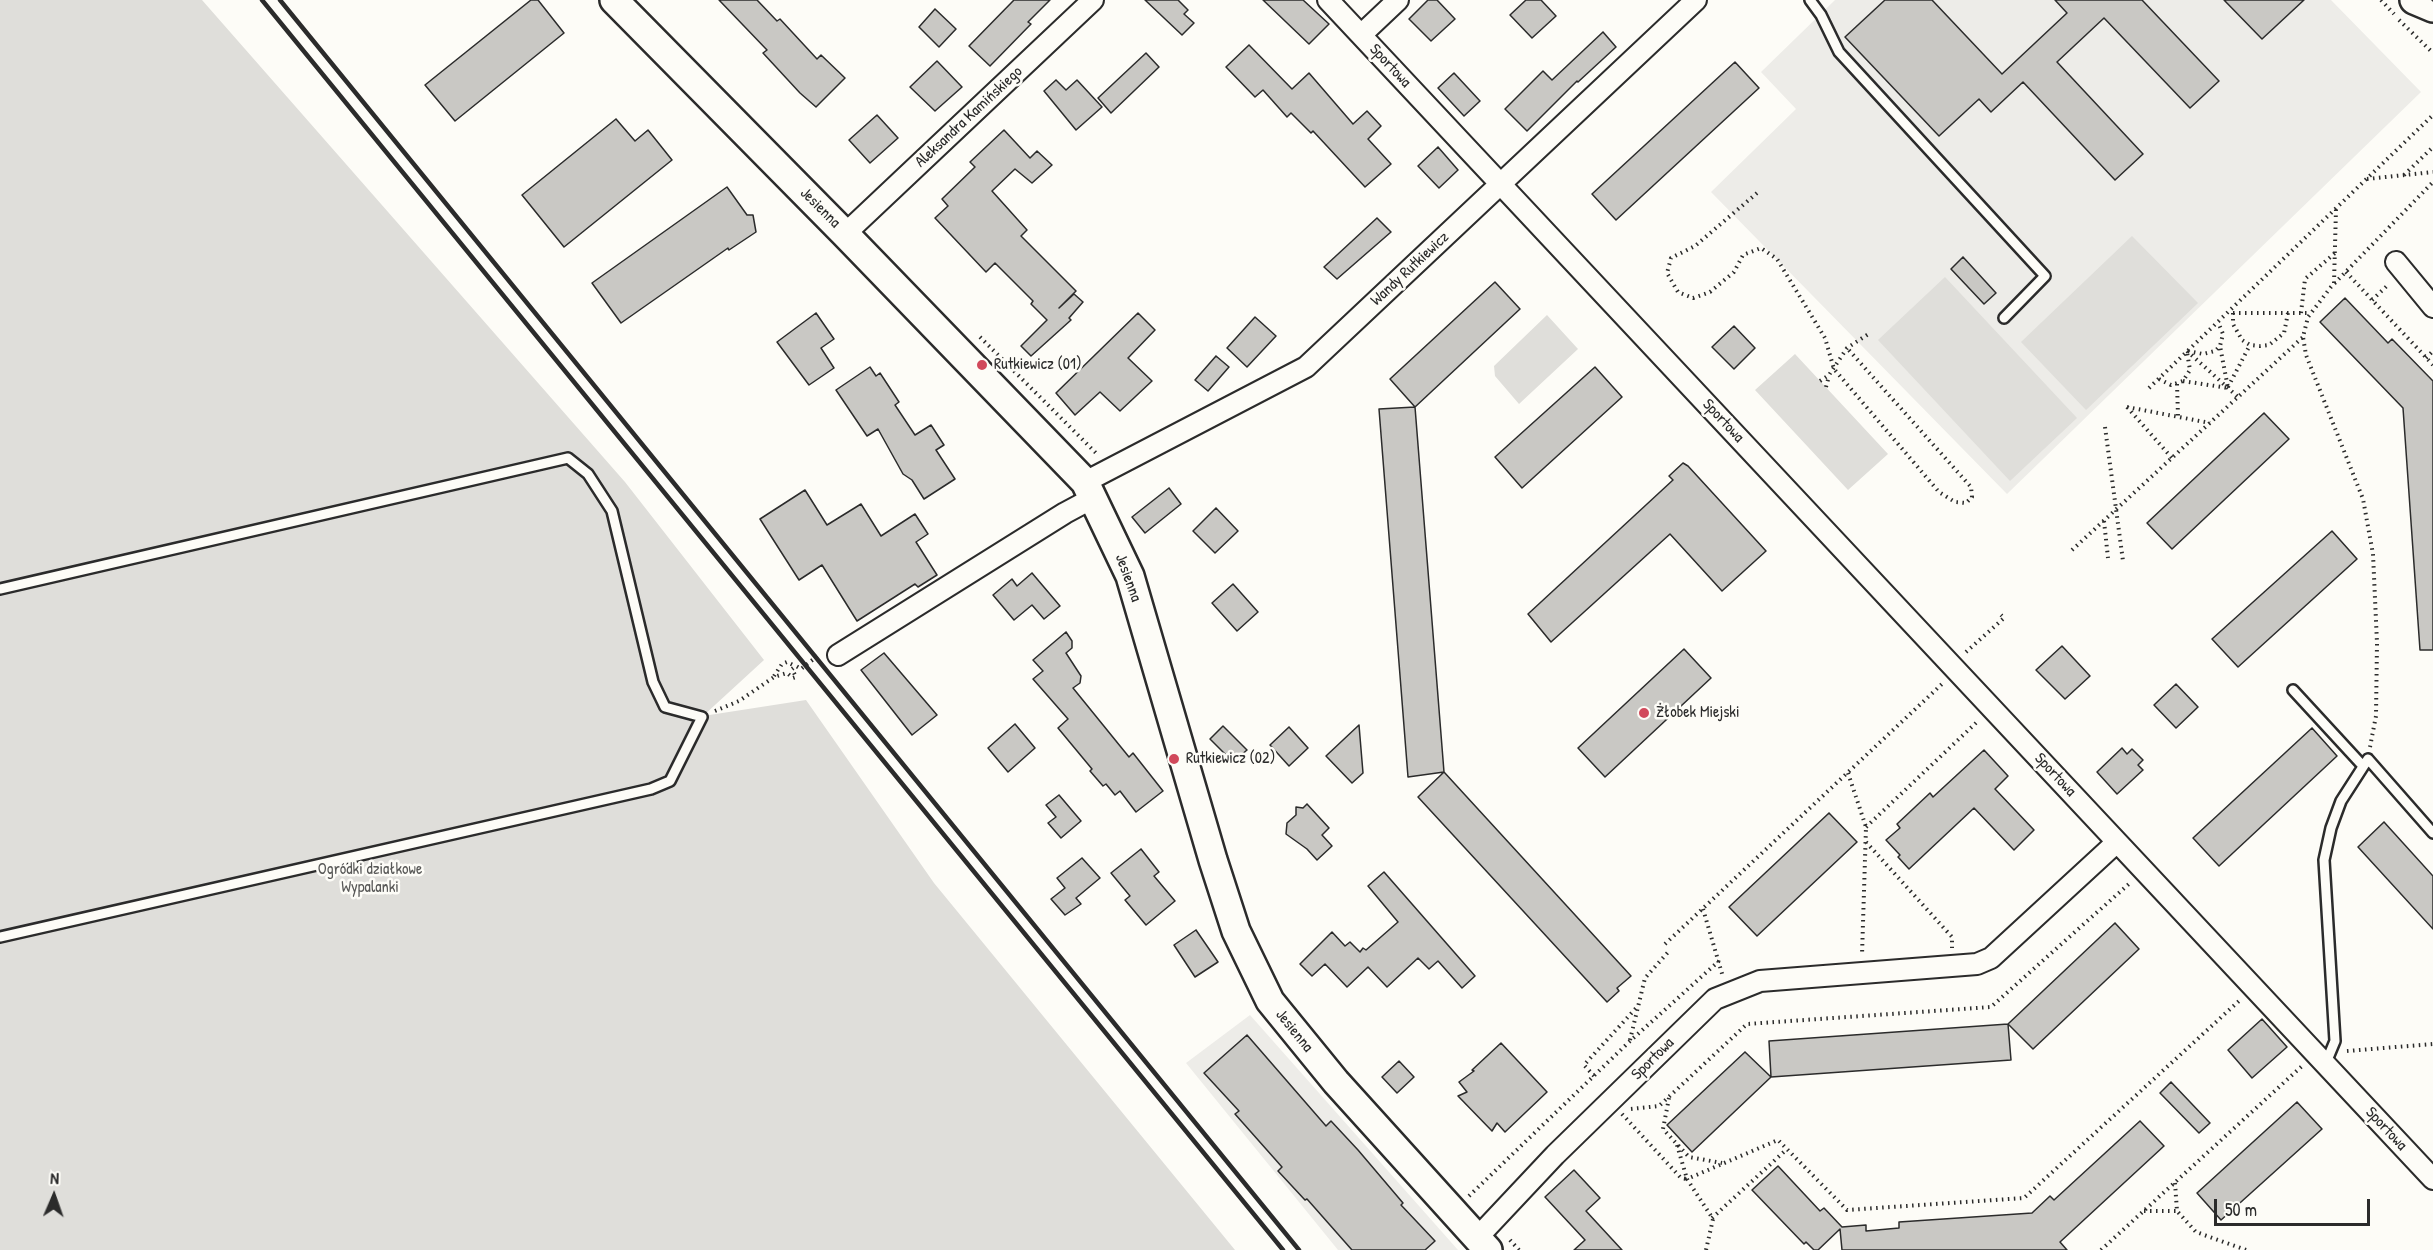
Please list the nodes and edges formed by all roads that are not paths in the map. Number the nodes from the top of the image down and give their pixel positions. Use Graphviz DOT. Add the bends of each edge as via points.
graph roads {
  1 [pos="614,0"];
  2 [pos="1093,0"];
  3 [pos="1328,0"];
  4 [pos="1398,0"];
  5 [pos="1696,0"];
  6 [pos="1810,0"];
  7 [pos="2414,0"];
  8 [pos="2433,8"];
  9 [pos="1361,35"];
  10 [pos="1501,183"];
  11 [pos="845,234"];
  12 [pos="2396,262"];
  13 [pos="2433,308"];
  14 [pos="2004,318"];
  15 [pos="1089,490"];
  16 [pos="0,589"];
  17 [pos="830,656"];
  18 [pos="2293,690"];
  19 [pos="2365,762"];
  20 [pos="2433,833"];
  21 [pos="2116,842"];
  22 [pos="0,937"];
  23 [pos="2316,1063"];
  24 [pos="2433,1179"];
  25 [pos="1477,1246"];
  1 -- 11 [label="street, Jesienna"];
  2 -- 11 [label="street, Aleksandra Kamińskiego"];
  3 -- 9 [label="street, Sportowa"];
  4 -- 9 [label="street"];
  5 -- 10 [label="street, Wandy Rutkiewicz"];
  6 -- 14 [label="lane" via="1839,52 2045,276"];
  7 -- 8 [label="street"];
  9 -- 10 [label="street, Sportowa"];
  10 -- 15 [label="street, Wandy Rutkiewicz" via="1306,367"];
  10 -- 21 [label="street, Sportowa"];
  11 -- 15 [label="street, Jesienna"];
  12 -- 13 [label="street"];
  15 -- 17 [label="street, Wandy Rutkiewicz" via="1065,513"];
  15 -- 25 [label="street, Jesienna" via="1130,576 1212,860 1236,932 1270,1001 1336,1082 1465,1199"];
  16 -- 22 [label="lane" via="568,458 588,474 612,511 653,682 665,707 702,717 670,781 651,789"];
  18 -- 19 [label="lane"];
  19 -- 20 [label="lane"];
  19 -- 23 [label="lane" via="2341,801 2324,860 2335,1041"];
  21 -- 23 [label="street, Sportowa"];
  21 -- 25 [label="street, Sportowa" via="1991,957 1977,964 1760,981 1715,999 1555,1155"];
  23 -- 24 [label="street, Sportowa"];
}
